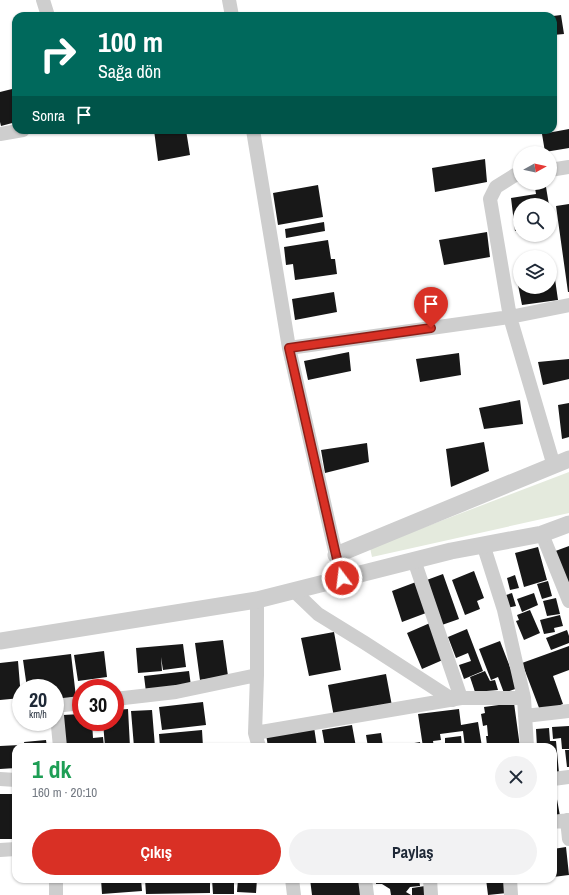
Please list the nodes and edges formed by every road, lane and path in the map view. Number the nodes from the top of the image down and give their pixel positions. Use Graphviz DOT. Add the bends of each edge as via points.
graph roads {
  1 [pos="43,0"];
  2 [pos="229,0"];
  3 [pos="47,12"];
  4 [pos="231,12"];
  5 [pos="12,132"];
  6 [pos="0,134"];
  7 [pos="254,134"];
  8 [pos="569,167"];
  9 [pos="557,169"];
  10 [pos="513,177"];
  11 [pos="569,306"];
  12 [pos="510,317"];
  13 [pos="289,348"];
  14 [pos="561,463"];
  15 [pos="569,524"];
  16 [pos="542,534"];
  17 [pos="483,544"];
  18 [pos="336,555"];
  19 [pos="414,560"];
  20 [pos="342,578"];
  21 [pos="294,590"];
  22 [pos="257,600"];
  23 [pos="569,601"];
  24 [pos="0,640"];
  25 [pos="257,675"];
  26 [pos="124,698"];
  27 [pos="524,698"];
  28 [pos="457,699"];
  29 [pos="569,711"];
  30 [pos="525,716"];
  31 [pos="58,731"];
  32 [pos="255,733"];
  33 [pos="60,743"];
  34 [pos="258,743"];
  35 [pos="527,743"];
  36 [pos="569,777"];
  37 [pos="557,778"];
  38 [pos="0,779"];
  39 [pos="12,780"];
  40 [pos="563,821"];
  41 [pos="569,839"];
  42 [pos="12,849"];
  43 [pos="0,850"];
  44 [pos="56,883"];
  45 [pos="292,883"];
  46 [pos="366,883"];
  47 [pos="430,883"];
  48 [pos="510,883"];
  49 [pos="56,895"];
  50 [pos="294,895"];
  51 [pos="367,895"];
  52 [pos="431,895"];
  53 [pos="511,895"];
  1 -- 3 [label="street"];
  2 -- 4 [label="street"];
  5 -- 6 [label="street"];
  7 -- 13 [label="street"];
  8 -- 9 [label="street"];
  10 -- 12 [label="street" via="496,187 490,199"];
  11 -- 12 [label="street"];
  12 -- 13 [label="street"];
  12 -- 14 [label="street"];
  13 -- 18 [label="street"];
  14 -- 18 [label="street"];
  15 -- 16 [label="street"];
  16 -- 17 [label="street"];
  16 -- 23 [label="street"];
  17 -- 19 [label="street"];
  17 -- 27 [label="street" via="504,610"];
  18 -- 20 [label="street"];
  19 -- 20 [label="street"];
  19 -- 28 [label="street"];
  20 -- 21 [label="street"];
  21 -- 22 [label="street"];
  21 -- 28 [label="street" via="318,614"];
  22 -- 24 [label="street"];
  22 -- 25 [label="street"];
  25 -- 26 [label="street" via="176,692"];
  25 -- 32 [label="street"];
  27 -- 28 [label="street"];
  27 -- 30 [label="street"];
  28 -- 32 [label="street"];
  29 -- 30 [label="street"];
  30 -- 35 [label="street"];
  31 -- 33 [label="street"];
  32 -- 34 [label="street"];
  36 -- 37 [label="street"];
  38 -- 39 [label="street"];
  40 -- 41 [label="street"];
  42 -- 43 [label="street"];
  44 -- 49 [label="street"];
  45 -- 50 [label="street"];
  46 -- 51 [label="street"];
  47 -- 52 [label="street"];
  48 -- 53 [label="street"];
}
